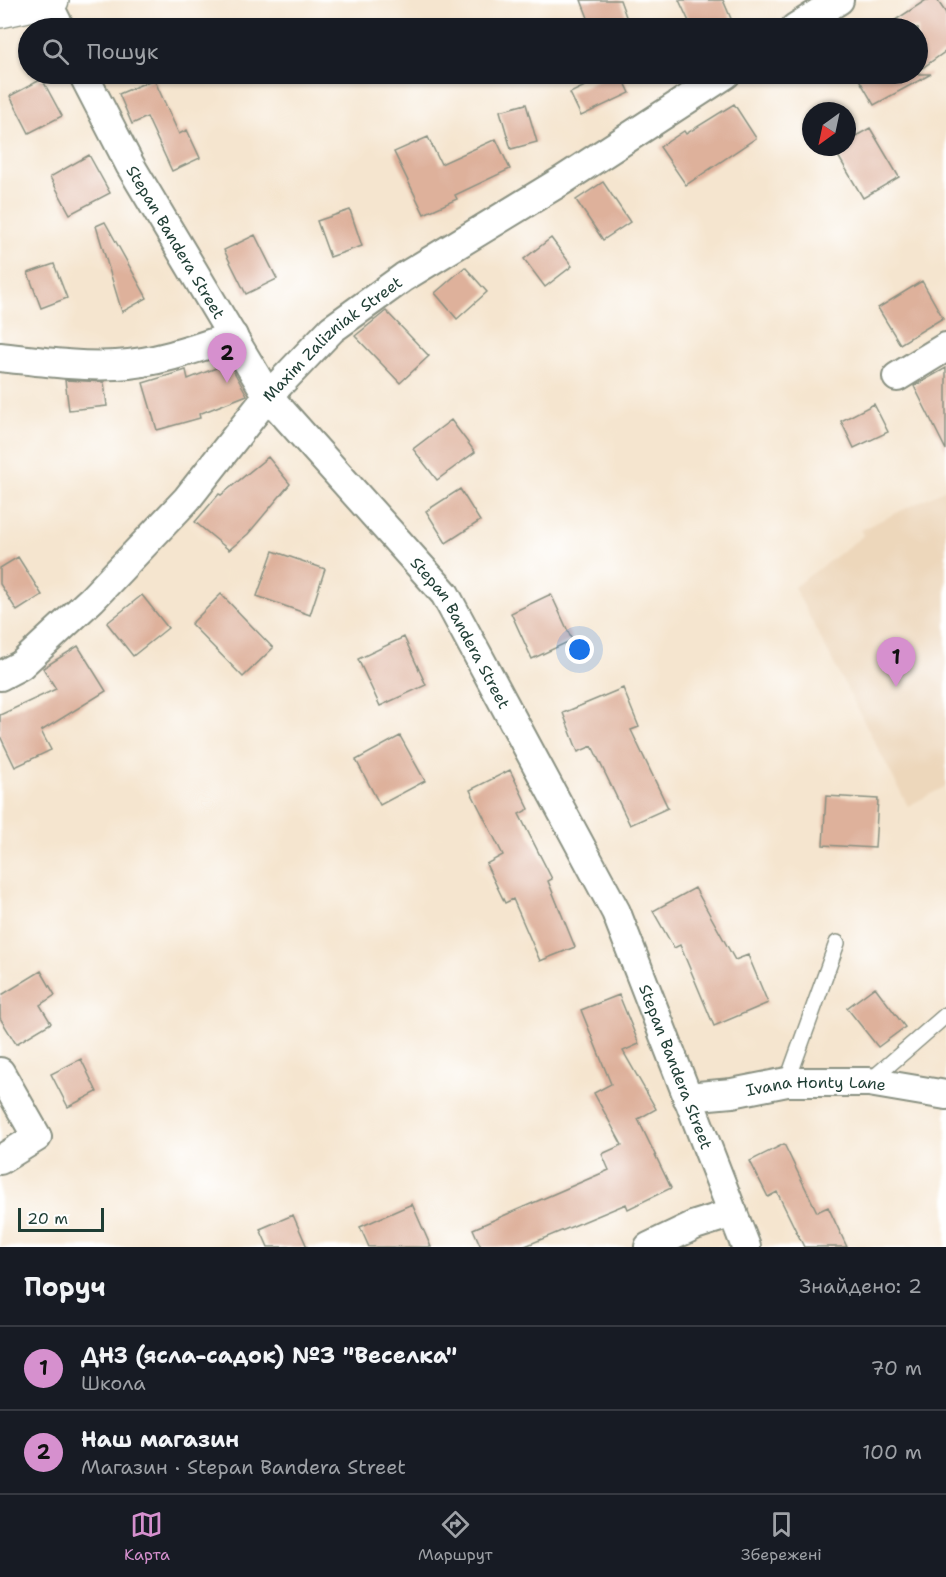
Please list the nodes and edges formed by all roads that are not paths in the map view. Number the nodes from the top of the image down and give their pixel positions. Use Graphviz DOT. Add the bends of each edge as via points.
graph roads {
  1 [pos="839,0"];
  2 [pos="51,8"];
  3 [pos="0,11"];
  4 [pos="811,18"];
  5 [pos="88,84"];
  6 [pos="711,84"];
  7 [pos="233,336"];
  8 [pos="946,347"];
  9 [pos="0,357"];
  10 [pos="897,377"];
  11 [pos="268,396"];
  12 [pos="0,676"];
  13 [pos="837,944"];
  14 [pos="946,1015"];
  15 [pos="0,1072"];
  16 [pos="787,1082"];
  17 [pos="869,1082"];
  18 [pos="946,1095"];
  19 [pos="687,1097"];
  20 [pos="0,1160"];
  21 [pos="733,1213"];
  22 [pos="649,1247"];
  23 [pos="746,1247"];
  1 -- 4 [label="street"];
  2 -- 3 [label="main road"];
  5 -- 7 [label="street, Stepan Bandera Street" via="130,165"];
  6 -- 11 [label="street, Maxim Zalizniak Street" via="404,277 332,329"];
  7 -- 9 [label="street" via="184,353 117,365"];
  7 -- 11 [label="street, Stepan Bandera Street"];
  8 -- 10 [label="street"];
  11 -- 12 [label="street, Maxim Zalizniak Street" via="187,499 100,591 21,665"];
  11 -- 19 [label="street, Stepan Bandera Street" via="445,594 616,912"];
  13 -- 16 [label="lane"];
  14 -- 17 [label="lane"];
  15 -- 20 [label="street" via="37,1137"];
  16 -- 17 [label="street, Ivana Honty Lane"];
  16 -- 19 [label="street, Ivana Honty Lane" via="732,1094"];
  17 -- 18 [label="street, Ivana Honty Lane"];
  19 -- 21 [label="street, Stepan Bandera Street"];
  21 -- 22 [label="street" via="695,1225"];
  21 -- 23 [label="street, Stepan Bandera Street"];
}
